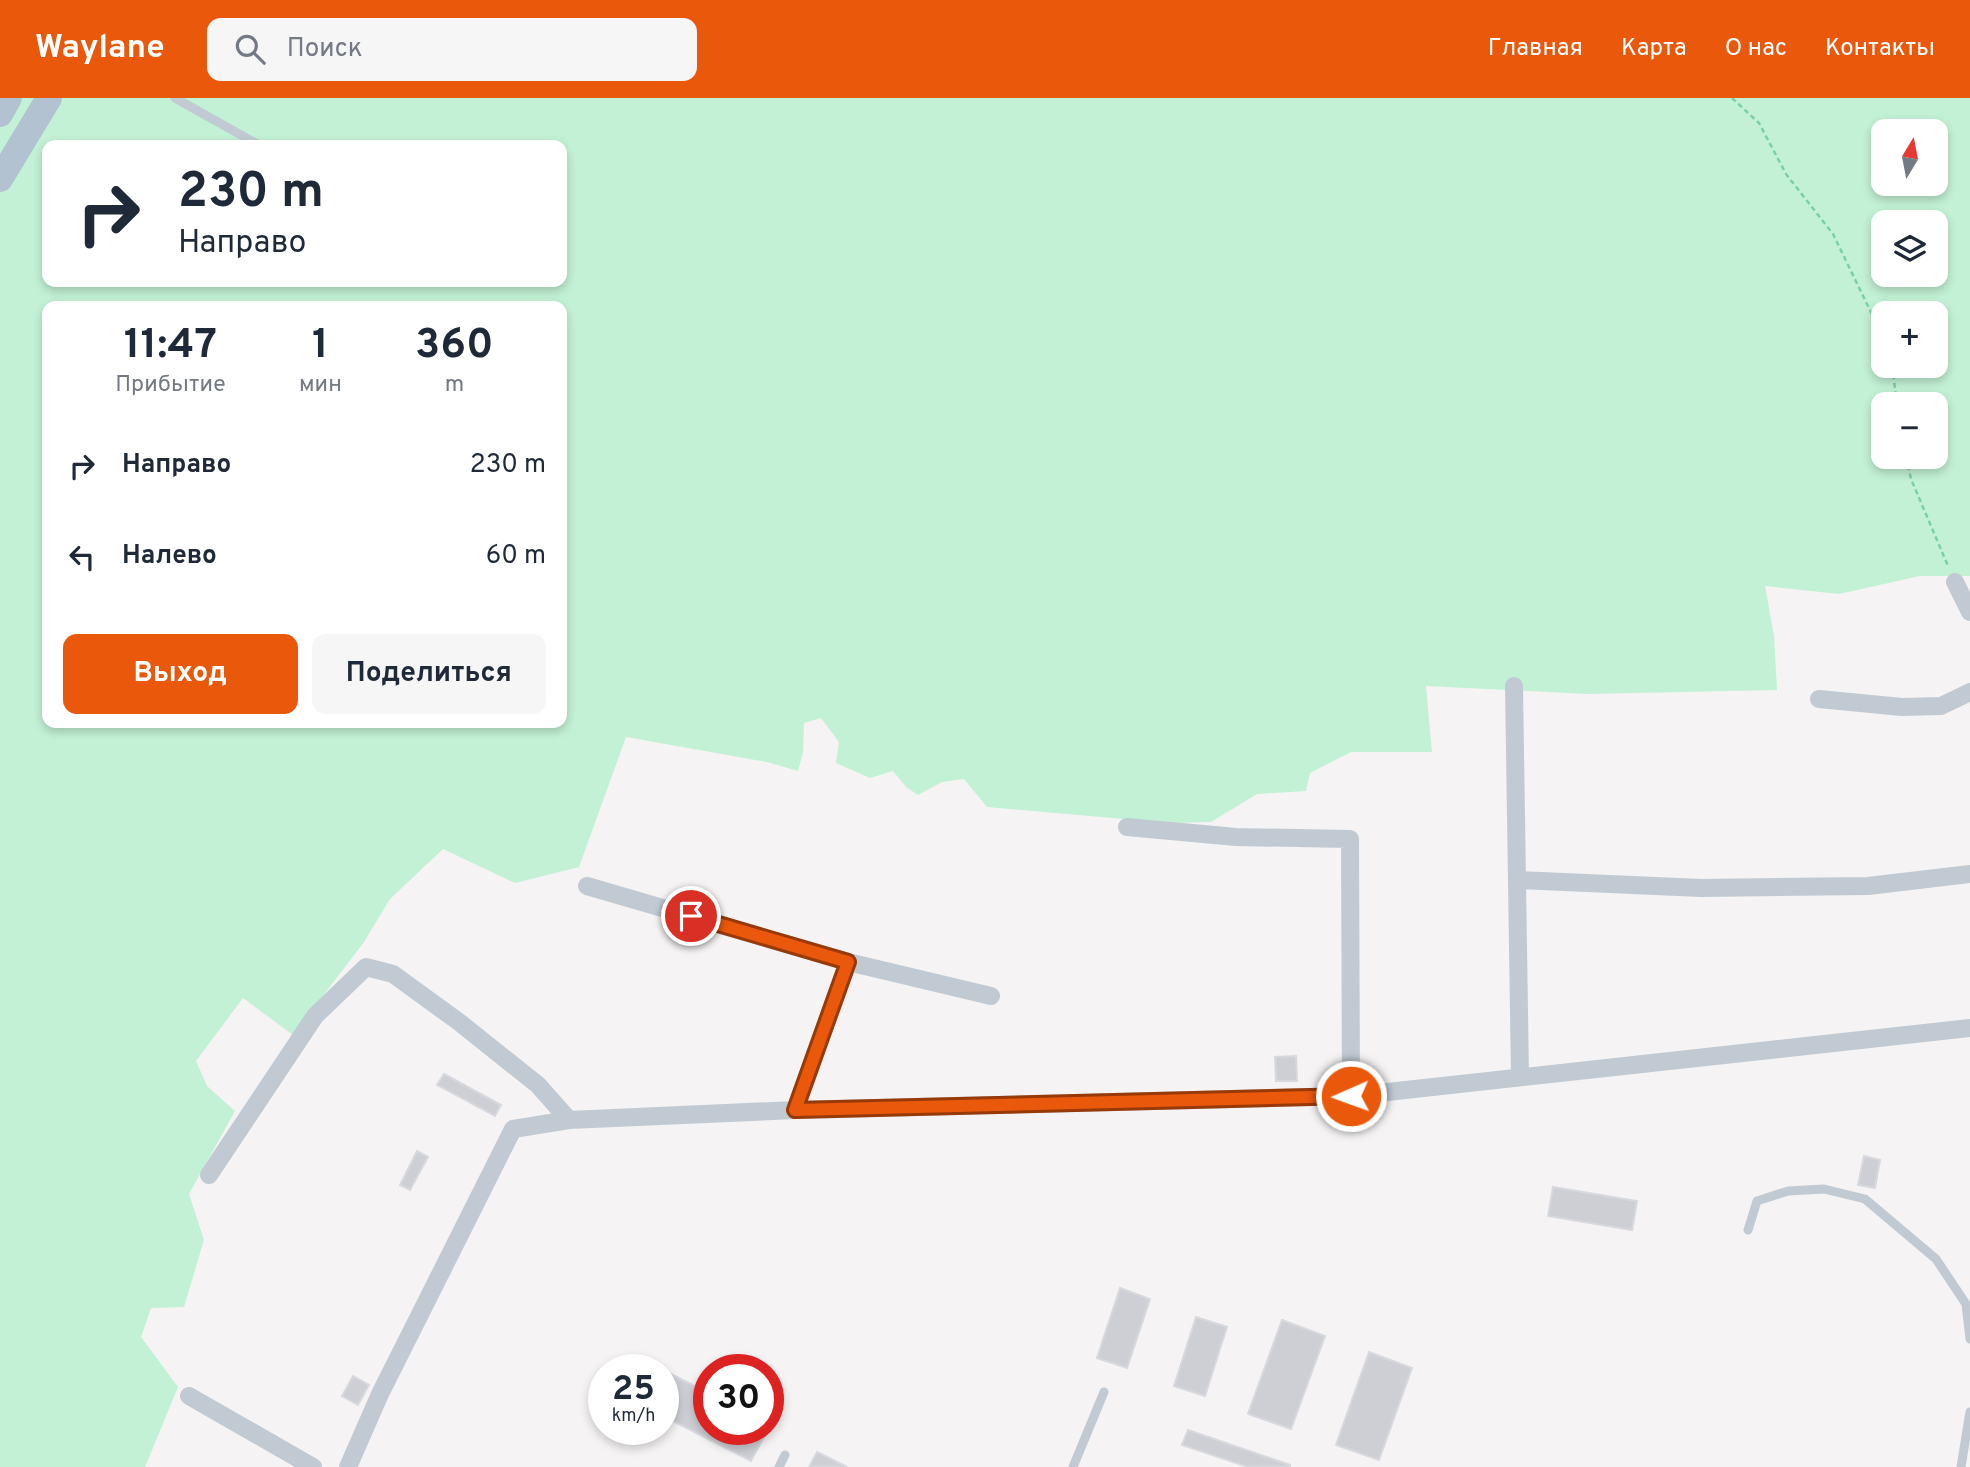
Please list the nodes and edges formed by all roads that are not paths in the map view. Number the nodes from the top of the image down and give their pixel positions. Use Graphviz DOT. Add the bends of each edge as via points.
graph roads {
  1 [pos="9,98"];
  2 [pos="49,98"];
  3 [pos="175,98"];
  4 [pos="0,114"];
  5 [pos="250,140"];
  6 [pos="0,179"];
  7 [pos="1955,582"];
  8 [pos="1970,612"];
  9 [pos="1514,686"];
  10 [pos="1970,692"];
  11 [pos="1819,699"];
  12 [pos="1127,827"];
  13 [pos="1970,874"];
  14 [pos="1517,880"];
  15 [pos="587,886"];
  16 [pos="848,962"];
  17 [pos="990,996"];
  18 [pos="1970,1028"];
  19 [pos="1520,1077"];
  20 [pos="1351,1096"];
  21 [pos="795,1110"];
  22 [pos="569,1120"];
  23 [pos="209,1175"];
  24 [pos="1748,1230"];
  25 [pos="1970,1339"];
  26 [pos="1104,1392"];
  27 [pos="189,1396"];
  28 [pos="1970,1412"];
  29 [pos="785,1455"];
  30 [pos="313,1467"];
  31 [pos="348,1467"];
  32 [pos="779,1467"];
  33 [pos="1073,1467"];
  34 [pos="1961,1467"];
  1 -- 4 [label="main road"];
  2 -- 6 [label="main road"];
  3 -- 5 [label="lane"];
  7 -- 8 [label="street"];
  9 -- 14 [label="street"];
  10 -- 11 [label="street" via="1941,706 1902,708"];
  12 -- 20 [label="street" via="1236,837 1350,839"];
  13 -- 14 [label="street" via="1868,886 1700,888"];
  14 -- 19 [label="street"];
  15 -- 16 [label="street"];
  16 -- 17 [label="street"];
  16 -- 21 [label="street"];
  18 -- 19 [label="street"];
  19 -- 20 [label="street"];
  20 -- 21 [label="street"];
  21 -- 22 [label="street"];
  22 -- 23 [label="street" via="538,1085 459,1022 393,974 366,967 315,1016"];
  22 -- 31 [label="street" via="513,1129"];
  24 -- 25 [label="lane" via="1757,1201 1788,1191 1824,1189 1865,1199 1936,1259 1966,1304"];
  26 -- 33 [label="lane"];
  27 -- 30 [label="street"];
  28 -- 34 [label="lane"];
  29 -- 32 [label="lane"];
}
